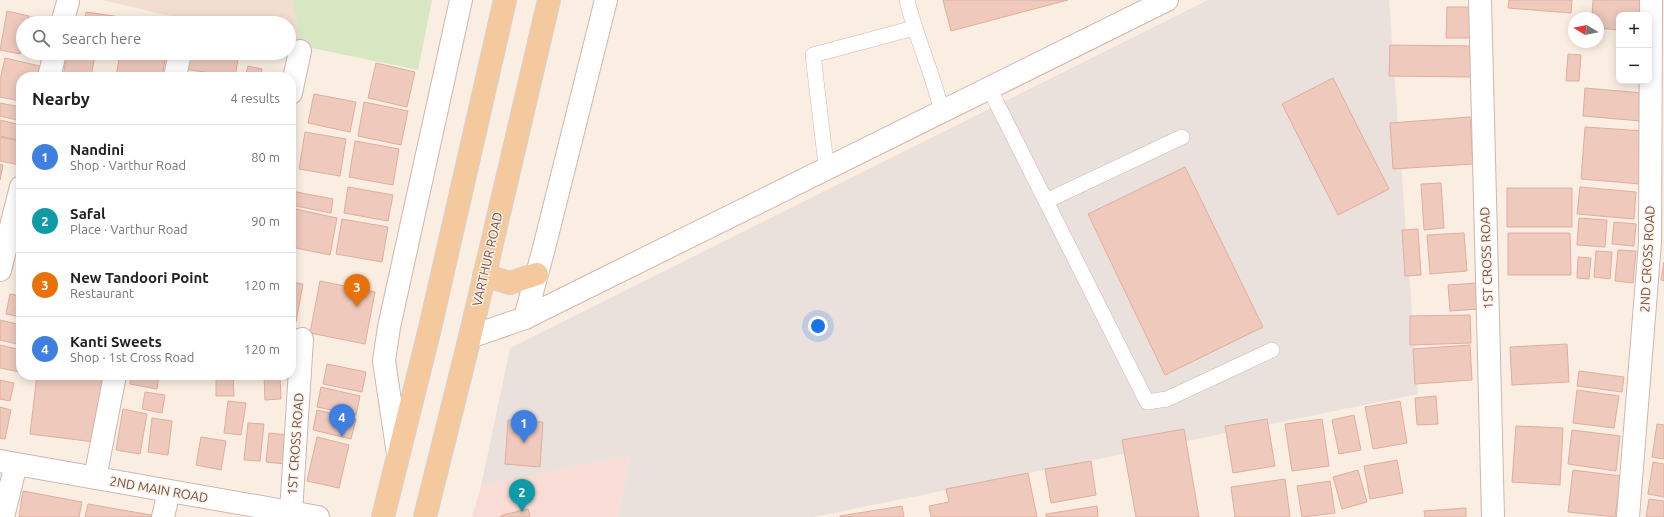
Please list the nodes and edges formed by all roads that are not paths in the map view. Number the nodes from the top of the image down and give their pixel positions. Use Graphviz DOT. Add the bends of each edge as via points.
graph roads {
  1 [pos="461,0"];
  2 [pos="505,0"];
  3 [pos="549,0"];
  4 [pos="606,0"];
  5 [pos="907,0"];
  6 [pos="1167,0"];
  7 [pos="1480,0"];
  8 [pos="1651,0"];
  9 [pos="68,2"];
  10 [pos="64,16"];
  11 [pos="914,28"];
  12 [pos="300,51"];
  13 [pos="53,60"];
  14 [pos="179,60"];
  15 [pos="50,72"];
  16 [pos="176,72"];
  17 [pos="296,72"];
  18 [pos="990,88"];
  19 [pos="942,112"];
  20 [pos="1182,137"];
  21 [pos="829,168"];
  22 [pos="1046,201"];
  23 [pos="16,207"];
  24 [pos="0,270"];
  25 [pos="537,274"];
  26 [pos="484,275"];
  27 [pos="525,318"];
  28 [pos="470,336"];
  29 [pos="303,339"];
  30 [pos="1272,350"];
  31 [pos="115,380"];
  32 [pos="398,454"];
  33 [pos="8,463"];
  34 [pos="95,478"];
  35 [pos="169,491"];
  36 [pos="291,512"];
  37 [pos="3,517"];
  38 [pos="163,517"];
  39 [pos="318,517"];
  40 [pos="383,517"];
  41 [pos="425,517"];
  42 [pos="1493,517"];
  43 [pos="1628,517"];
  1 -- 32 [label="street" via="384,361"];
  2 -- 32 [label="main road" via="430,328"];
  3 -- 26 [label="main road, VARTHUR ROAD"];
  4 -- 25 [label="street"];
  5 -- 11 [label="lane"];
  6 -- 18 [label="street"];
  7 -- 42 [label="street, 1ST CROSS ROAD"];
  8 -- 43 [label="street, 2ND CROSS ROAD" via="1650,242"];
  9 -- 10 [label="street"];
  11 -- 19 [label="lane"];
  11 -- 21 [label="lane" via="813,55 825,156"];
  12 -- 17 [label="street"];
  13 -- 15 [label="street"];
  14 -- 16 [label="street"];
  18 -- 19 [label="street"];
  18 -- 22 [label="lane"];
  19 -- 21 [label="street"];
  20 -- 22 [label="lane"];
  21 -- 27 [label="street"];
  22 -- 30 [label="lane" via="1148,402 1167,399"];
  23 -- 24 [label="street"];
  25 -- 26 [label="main road" via="510,283"];
  25 -- 27 [label="street"];
  26 -- 28 [label="main road, VARTHUR ROAD"];
  27 -- 28 [label="street"];
  28 -- 41 [label="main road, VARTHUR ROAD"];
  29 -- 36 [label="street, 1ST CROSS ROAD"];
  31 -- 34 [label="street"];
  32 -- 40 [label="main road"];
  33 -- 34 [label="street, 2ND MAIN ROAD"];
  33 -- 37 [label="street"];
  34 -- 35 [label="street, 2ND MAIN ROAD"];
  35 -- 36 [label="street, 2ND MAIN ROAD"];
  35 -- 38 [label="street"];
  36 -- 39 [label="street, 2ND MAIN ROAD"];
}
